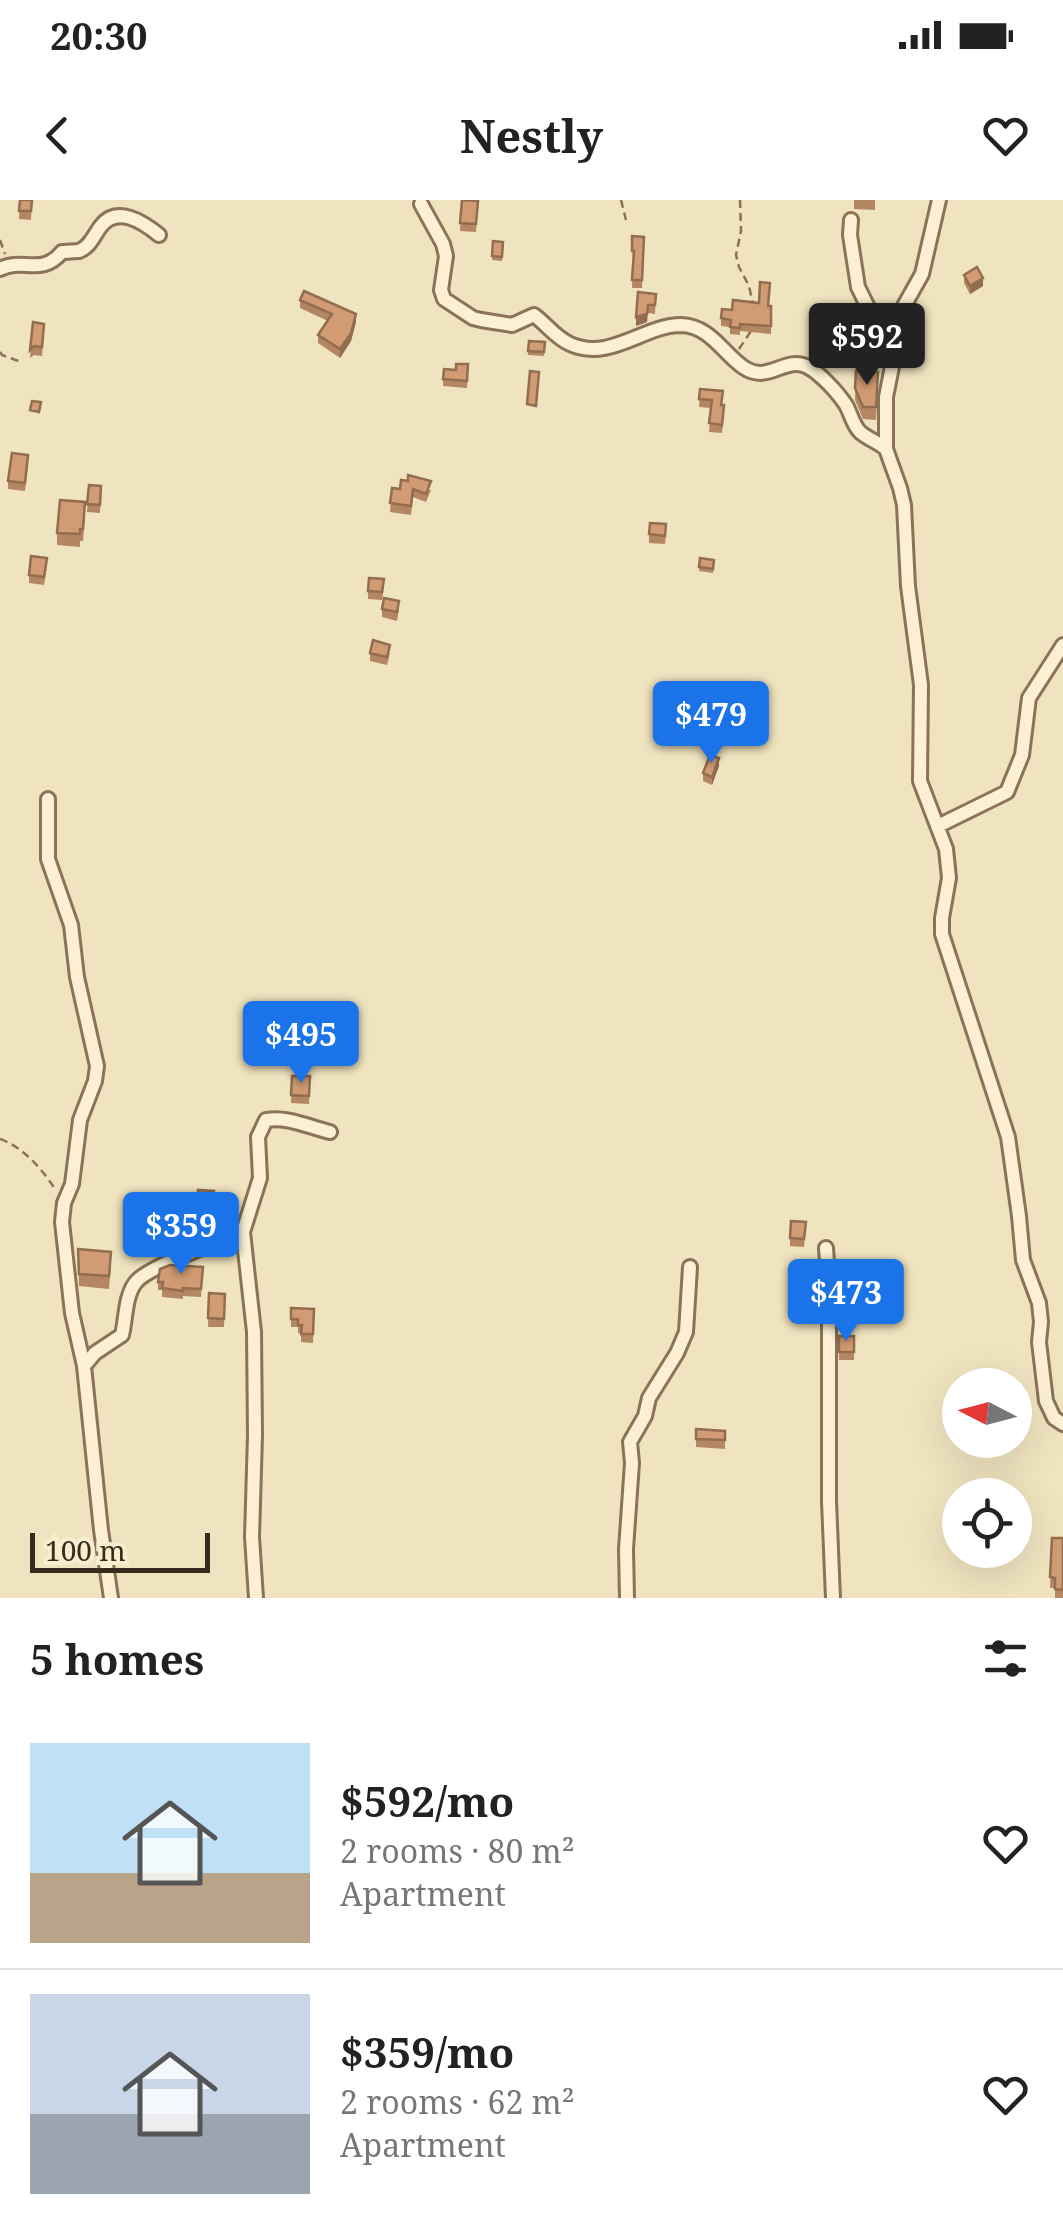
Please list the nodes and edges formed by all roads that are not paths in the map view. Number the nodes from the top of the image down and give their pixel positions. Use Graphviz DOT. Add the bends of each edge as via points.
graph roads {
  1 [pos="939,200"];
  2 [pos="420,204"];
  3 [pos="851,220"];
  4 [pos="159,235"];
  5 [pos="4,267"];
  6 [pos="894,348"];
  7 [pos="886,449"];
  8 [pos="1063,644"];
  9 [pos="48,799"];
  10 [pos="938,826"];
  11 [pos="330,1132"];
  12 [pos="243,1232"];
  13 [pos="826,1248"];
  14 [pos="690,1267"];
  15 [pos="84,1366"];
  16 [pos="1063,1424"];
  17 [pos="112,1598"];
  18 [pos="256,1598"];
  19 [pos="627,1598"];
  20 [pos="833,1598"];
  1 -- 6 [label="street" via="922,274 904,306"];
  2 -- 7 [label="street" via="443,244 444,299 472,318 512,326 534,315 566,343 597,349 668,327 698,328 746,369 774,372 795,364 817,373 857,428"];
  3 -- 6 [label="street" via="858,286"];
  4 -- 5 [label="street" via="144,222 112,217 76,252 38,266"];
  6 -- 7 [label="street"];
  7 -- 10 [label="street" via="904,505 921,685 920,781"];
  8 -- 10 [label="street" via="1028,698 1022,755 1007,792"];
  9 -- 15 [label="street" via="48,860 71,924 96,1066 62,1222"];
  10 -- 16 [label="street" via="949,878 942,934 1008,1137 1023,1260 1041,1322 1046,1401"];
  11 -- 12 [label="street" via="283,1118 266,1120 258,1138 258,1189"];
  12 -- 15 [label="street" via="137,1280 122,1335"];
  12 -- 18 [label="street" via="254,1332"];
  13 -- 20 [label="street"];
  14 -- 19 [label="street" via="686,1332 630,1442"];
  15 -- 17 [label="street"];
}
